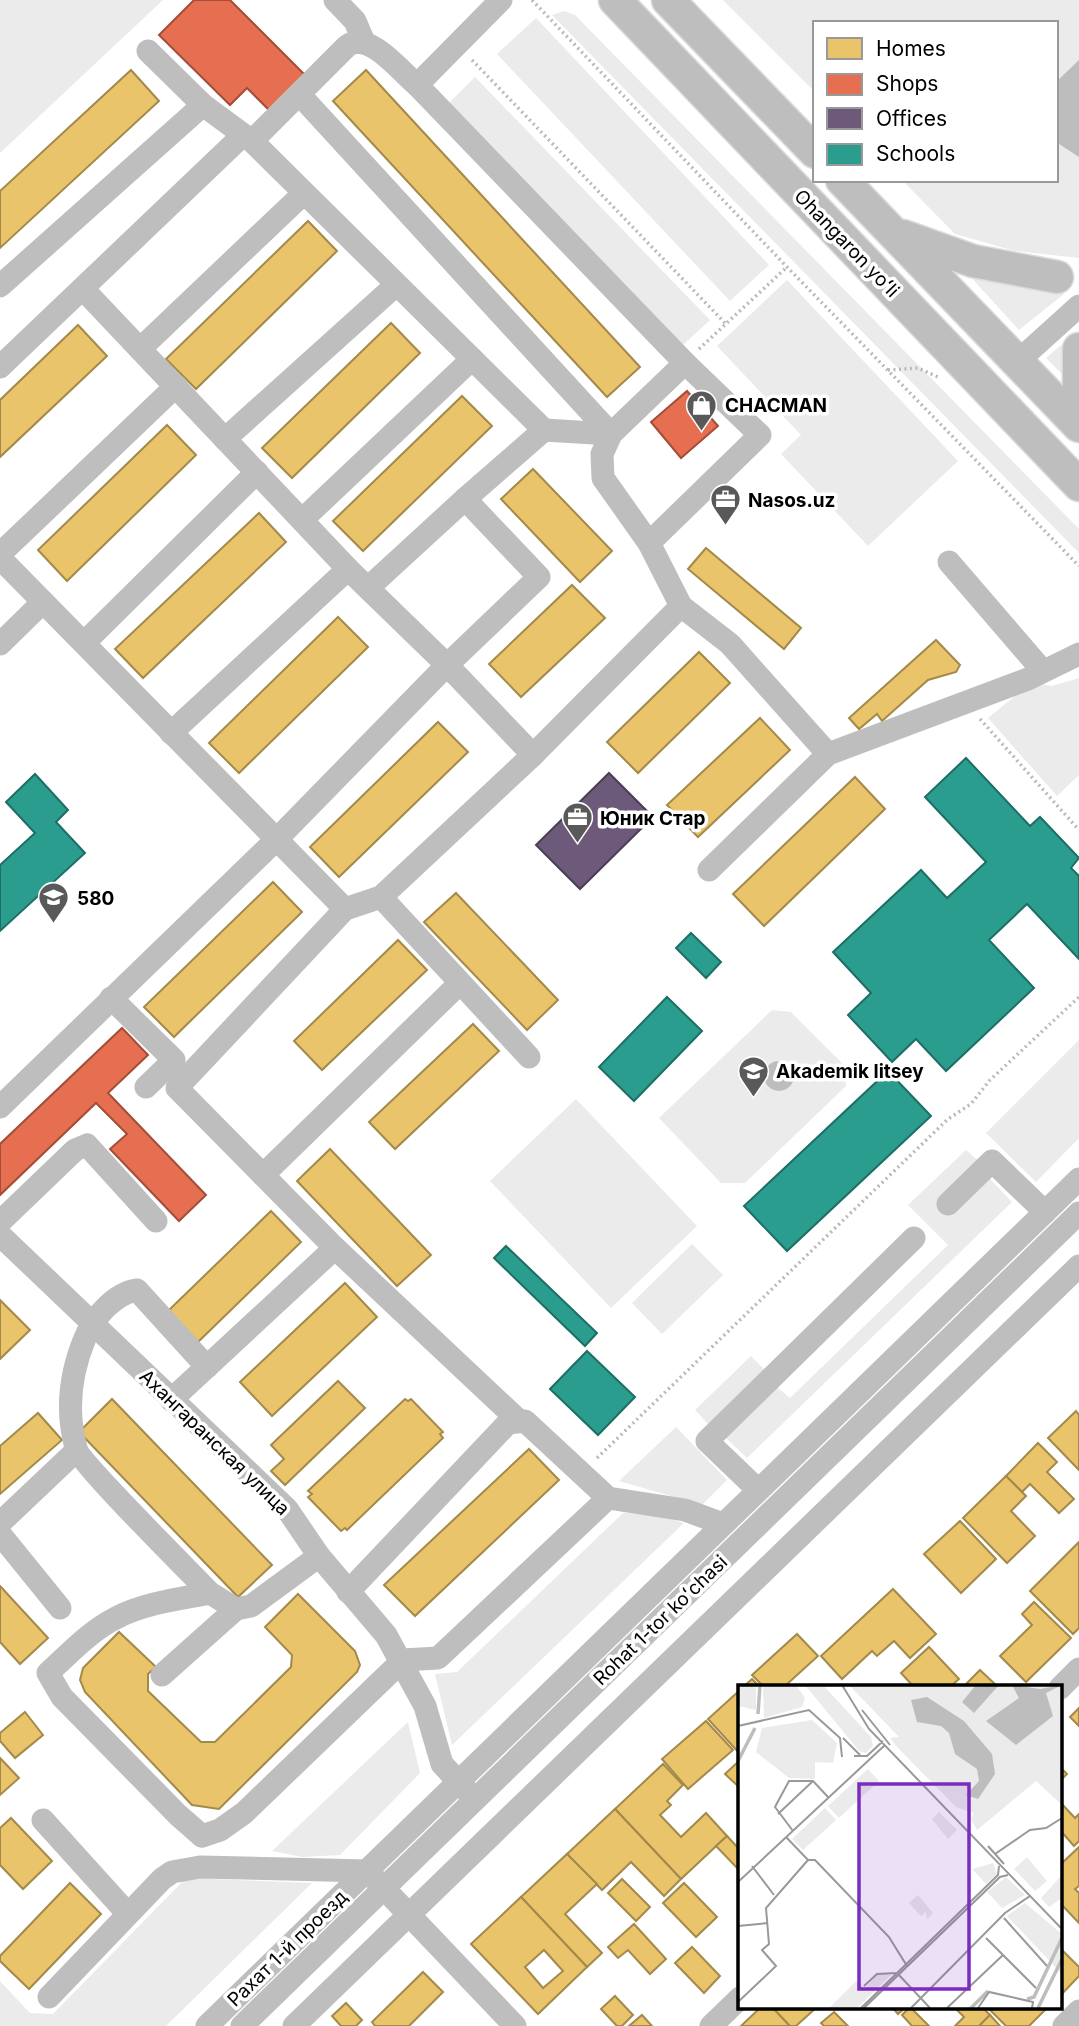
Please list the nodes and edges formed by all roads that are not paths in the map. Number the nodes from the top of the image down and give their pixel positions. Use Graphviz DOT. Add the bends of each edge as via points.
graph roads {
  1 [pos="335,0"];
  2 [pos="501,0"];
  3 [pos="615,0"];
  4 [pos="668,0"];
  5 [pos="364,41"];
  6 [pos="148,51"];
  7 [pos="417,85"];
  8 [pos="300,95"];
  9 [pos="204,105"];
  10 [pos="247,139"];
  11 [pos="813,150"];
  12 [pos="844,182"];
  13 [pos="303,194"];
  14 [pos="890,230"];
  15 [pos="396,285"];
  16 [pos="1068,285"];
  17 [pos="0,286"];
  18 [pos="84,290"];
  19 [pos="1079,306"];
  20 [pos="140,349"];
  21 [pos="1079,349"];
  22 [pos="472,359"];
  23 [pos="1017,362"];
  24 [pos="685,363"];
  25 [pos="0,367"];
  26 [pos="176,386"];
  27 [pos="1079,389"];
  28 [pos="1079,426"];
  29 [pos="544,430"];
  30 [pos="611,434"];
  31 [pos="225,439"];
  32 [pos="257,472"];
  33 [pos="1079,485"];
  34 [pos="464,499"];
  35 [pos="302,520"];
  36 [pos="649,543"];
  37 [pos="0,556"];
  38 [pos="949,562"];
  39 [pos="348,569"];
  40 [pos="368,588"];
  41 [pos="43,602"];
  42 [pos="681,606"];
  43 [pos="84,643"];
  44 [pos="0,644"];
  45 [pos="1079,654"];
  46 [pos="447,665"];
  47 [pos="1042,670"];
  48 [pos="171,733"];
  49 [pos="828,754"];
  50 [pos="533,755"];
  51 [pos="277,839"];
  52 [pos="709,870"];
  53 [pos="381,897"];
  54 [pos="345,909"];
  55 [pos="459,984"];
  56 [pos="111,998"];
  57 [pos="529,1057"];
  58 [pos="181,1067"];
  59 [pos="146,1087"];
  60 [pos="0,1107"];
  61 [pos="263,1175"];
  62 [pos="1079,1179"];
  63 [pos="948,1204"];
  64 [pos="1045,1212"];
  65 [pos="1079,1213"];
  66 [pos="156,1221"];
  67 [pos="0,1222"];
  68 [pos="914,1238"];
  69 [pos="4,1247"];
  70 [pos="335,1248"];
  71 [pos="1079,1266"];
  72 [pos="91,1324"];
  73 [pos="207,1367"];
  74 [pos="171,1400"];
  75 [pos="518,1420"];
  76 [pos="76,1451"];
  77 [pos="758,1490"];
  78 [pos="608,1498"];
  79 [pos="0,1523"];
  80 [pos="723,1524"];
  81 [pos="0,1534"];
  82 [pos="319,1556"];
  83 [pos="348,1592"];
  84 [pos="210,1593"];
  85 [pos="60,1608"];
  86 [pos="236,1609"];
  87 [pos="402,1660"];
  88 [pos="1079,1669"];
  89 [pos="162,1675"];
  90 [pos="1062,1686"];
  91 [pos="458,1782"];
  92 [pos="475,1800"];
  93 [pos="43,1820"];
  94 [pos="202,1836"];
  95 [pos="200,1867"];
  96 [pos="367,1871"];
  97 [pos="384,1888"];
  98 [pos="128,1914"];
  99 [pos="409,1915"];
  100 [pos="49,1997"];
  101 [pos="738,2000"];
  102 [pos="1079,2011"];
  103 [pos="207,2026"];
  104 [pos="242,2026"];
  105 [pos="294,2026"];
  106 [pos="515,2026"];
  107 [pos="710,2026"];
  108 [pos="1064,2026"];
  1 -- 5 [label="street" via="355,21"];
  2 -- 7 [label="street"];
  3 -- 33 [label="highway, Ohangaron yoʻli"];
  4 -- 11 [label="highway"];
  5 -- 7 [label="street"];
  5 -- 8 [label="street" via="348,46"];
  6 -- 9 [label="street"];
  7 -- 24 [label="street"];
  8 -- 10 [label="street"];
  8 -- 30 [label="street"];
  9 -- 10 [label="street"];
  9 -- 17 [label="street"];
  10 -- 13 [label="street"];
  10 -- 18 [label="street"];
  12 -- 14 [label="highway, Ohangaron yoʻli"];
  13 -- 15 [label="street"];
  13 -- 20 [label="street"];
  14 -- 16 [label="highway" via="973,261"];
  14 -- 23 [label="highway, Ohangaron yoʻli"];
  15 -- 22 [label="street"];
  15 -- 31 [label="street"];
  18 -- 20 [label="street"];
  18 -- 25 [label="street"];
  19 -- 23 [label="street"];
  20 -- 26 [label="street"];
  21 -- 27 [label="highway"];
  22 -- 29 [label="street"];
  22 -- 35 [label="street"];
  23 -- 28 [label="highway, Ohangaron yoʻli"];
  24 -- 30 [label="street"];
  24 -- 36 [label="street" via="760,435"];
  26 -- 31 [label="street"];
  26 -- 37 [label="street"];
  29 -- 30 [label="street"];
  29 -- 34 [label="street"];
  30 -- 36 [label="street" via="602,454 603,478"];
  31 -- 32 [label="street"];
  32 -- 35 [label="street"];
  32 -- 43 [label="street"];
  34 -- 40 [label="street"];
  34 -- 46 [label="street" via="539,577"];
  35 -- 39 [label="street"];
  36 -- 42 [label="street"];
  37 -- 41 [label="street"];
  38 -- 47 [label="street"];
  39 -- 40 [label="street"];
  39 -- 48 [label="street"];
  40 -- 46 [label="street"];
  41 -- 43 [label="street"];
  41 -- 44 [label="street"];
  42 -- 49 [label="street" via="730,645"];
  42 -- 50 [label="street"];
  43 -- 48 [label="street"];
  45 -- 47 [label="street"];
  46 -- 50 [label="street"];
  46 -- 51 [label="street"];
  47 -- 49 [label="street"];
  48 -- 51 [label="street"];
  49 -- 52 [label="street"];
  50 -- 53 [label="street"];
  51 -- 54 [label="street"];
  51 -- 56 [label="street"];
  53 -- 54 [label="street"];
  53 -- 55 [label="street"];
  54 -- 58 [label="street"];
  55 -- 57 [label="street"];
  55 -- 61 [label="street"];
  56 -- 58 [label="street"];
  56 -- 60 [label="street"];
  58 -- 59 [label="street"];
  58 -- 61 [label="street" via="177,1088"];
  61 -- 70 [label="street"];
  62 -- 64 [label="street, Rohat 1-tor koʻchasi"];
  63 -- 64 [label="street" via="992,1161"];
  64 -- 77 [label="street, Rohat 1-tor koʻchasi"];
  65 -- 92 [label="street, Rohat 1-tor koʻchasi"];
  66 -- 67 [label="street" via="87,1146 75,1150"];
  68 -- 77 [label="street" via="707,1441"];
  69 -- 72 [label="street, Ахангаранская улица"];
  70 -- 73 [label="street"];
  70 -- 75 [label="street"];
  71 -- 99 [label="street"];
  72 -- 73 [label="street" via="124,1292 137,1290"];
  72 -- 74 [label="street, Ахангаранская улица"];
  72 -- 76 [label="street" via="72,1372"];
  73 -- 74 [label="street"];
  74 -- 82 [label="street, Ахангаранская улица" via="287,1509"];
  75 -- 78 [label="street" via="525,1421"];
  75 -- 83 [label="street" via="508,1423"];
  76 -- 79 [label="street"];
  76 -- 84 [label="street"];
  77 -- 80 [label="street, Rohat 1-tor koʻchasi"];
  78 -- 80 [label="street" via="685,1510"];
  78 -- 87 [label="street" via="438,1658"];
  80 -- 91 [label="street, Rohat 1-tor koʻchasi"];
  81 -- 85 [label="street"];
  82 -- 83 [label="street, Ахангаранская улица"];
  82 -- 86 [label="street" via="251,1606"];
  83 -- 87 [label="street, Ахангаранская улица" via="387,1635"];
  84 -- 86 [label="street"];
  84 -- 94 [label="street" via="116,1618 48,1673 62,1697"];
  86 -- 89 [label="street"];
  87 -- 91 [label="street, Ахангаранская улица" via="425,1706 442,1764"];
  87 -- 94 [label="street" via="244,1813"];
  88 -- 90 [label="street"];
  91 -- 92 [label="street, Ахангаранская улица"];
  91 -- 96 [label="street, Rohat 1-tor koʻchasi"];
  92 -- 97 [label="street, Rohat 1-tor koʻchasi"];
  93 -- 98 [label="street"];
  94 -- 95 [label="street"];
  95 -- 96 [label="street"];
  95 -- 98 [label="street" via="173,1872"];
  96 -- 97 [label="street"];
  96 -- 103 [label="street, Рахат 1-й проезд"];
  97 -- 99 [label="street"];
  97 -- 104 [label="street, Rohat 1-tor koʻchasi"];
  98 -- 100 [label="street"];
  99 -- 105 [label="street"];
  99 -- 106 [label="street"];
  101 -- 107 [label="street"];
  102 -- 108 [label="street"];
}
